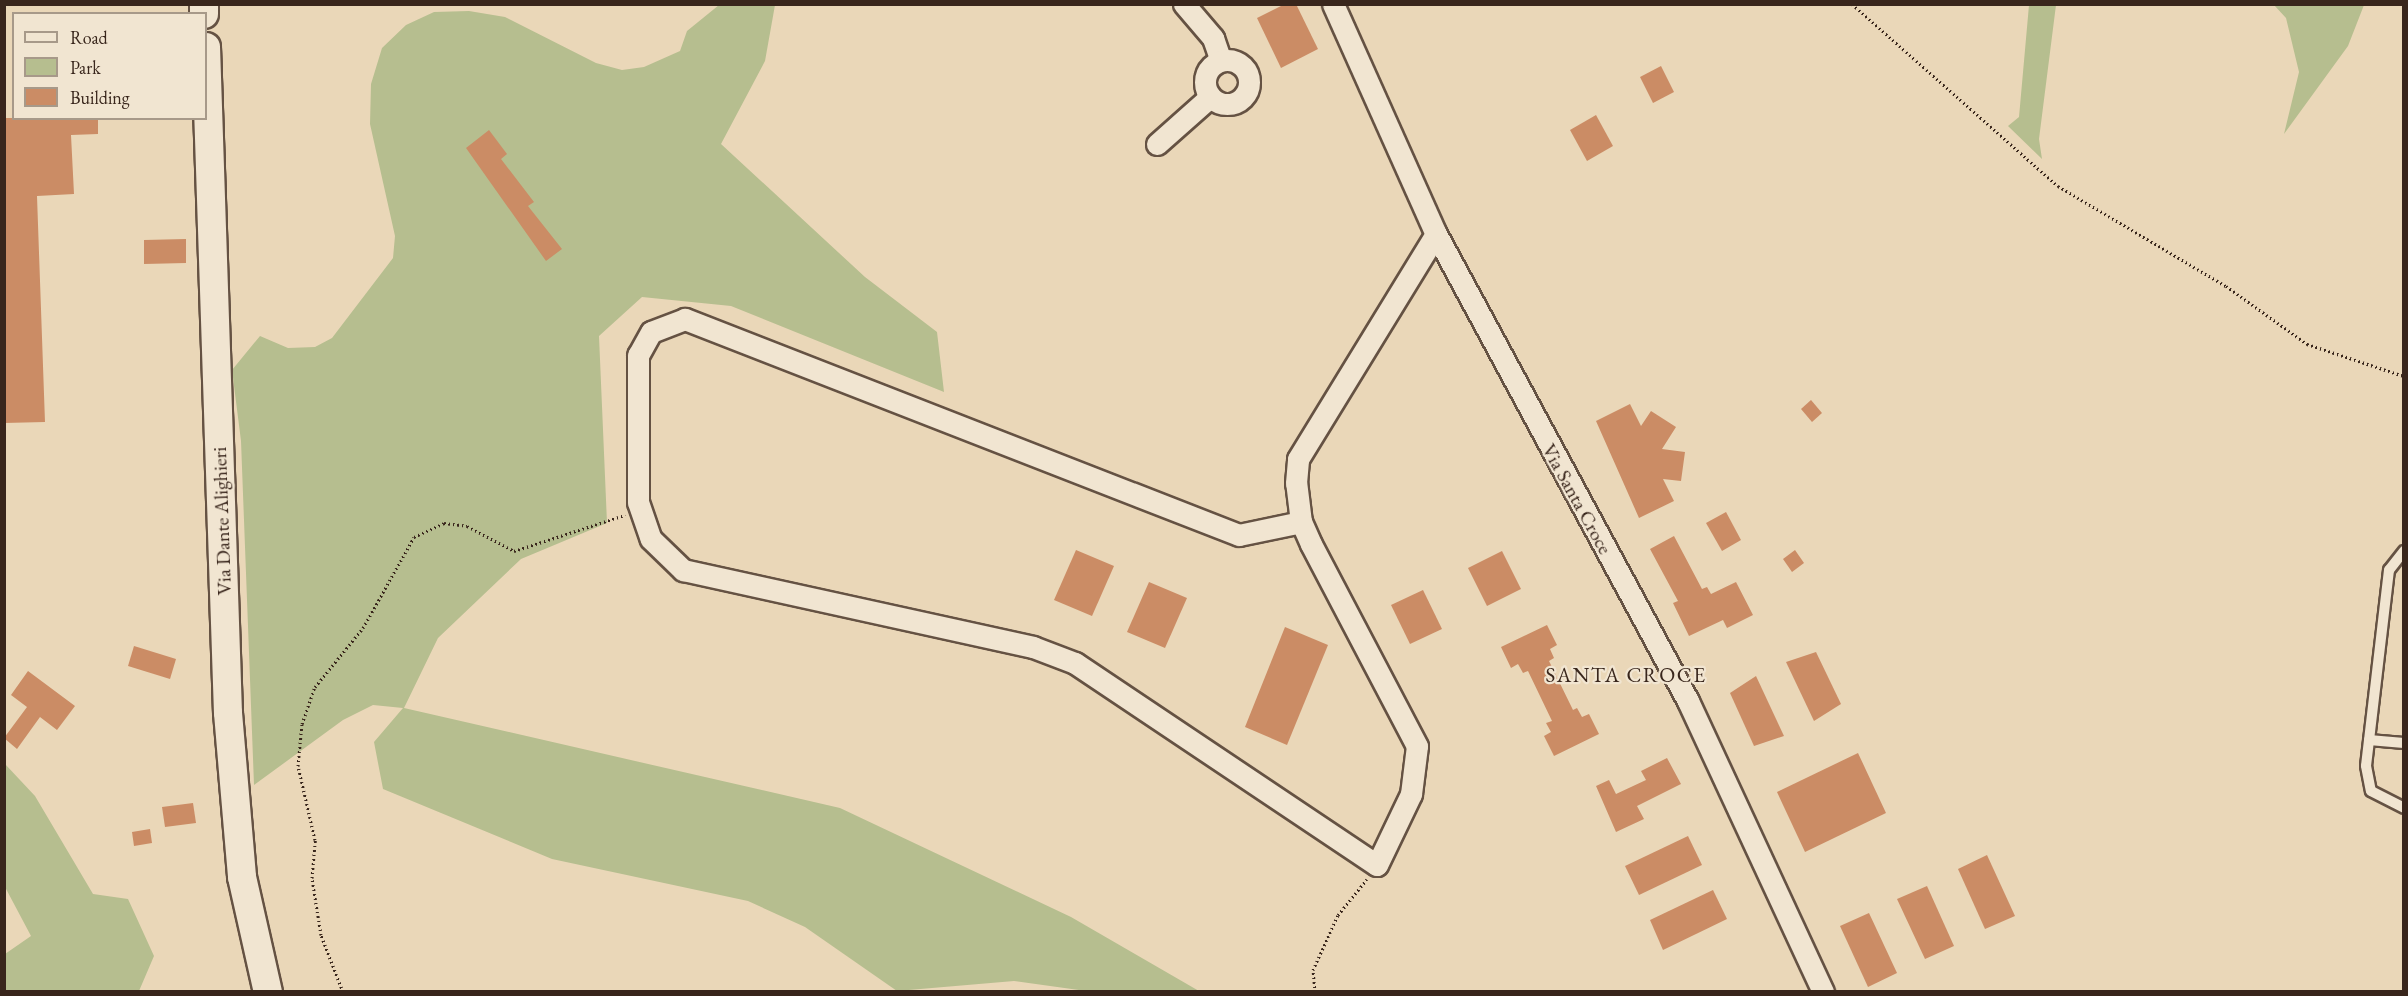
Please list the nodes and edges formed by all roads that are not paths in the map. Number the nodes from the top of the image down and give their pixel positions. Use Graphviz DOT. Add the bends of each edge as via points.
graph roads {
  1 [pos="1184,4"];
  2 [pos="1333,4"];
  3 [pos="1221,61"];
  4 [pos="207,77"];
  5 [pos="1210,97"];
  6 [pos="1157,144"];
  7 [pos="1436,234"];
  8 [pos="1419,260"];
  9 [pos="1450,261"];
  10 [pos="1301,522"];
  11 [pos="2403,551"];
  12 [pos="2369,740"];
  13 [pos="2403,743"];
  14 [pos="2403,808"];
  15 [pos="1819,988"];
  16 [pos="268,992"];
  1 -- 3 [label="street" via="1213,38"];
  2 -- 7 [label="street, Via Santa Croce"];
  3 -- 5 [label="street" via="1206,76"];
  3 -- 5 [label="street" via="1242,66 1249,85 1237,102 1223,104"];
  4 -- 16 [label="main road, Via Dante Alighieri" via="228,713 242,877"];
  5 -- 6 [label="street"];
  7 -- 8 [label="street"];
  7 -- 9 [label="street, Via Santa Croce"];
  8 -- 9 [label="street"];
  8 -- 10 [label="street" via="1298,459"];
  9 -- 15 [label="street, Via Santa Croce" via="1688,701"];
  10 -- 10 [label="street" via="1239,535 685,319 651,332 638,355 641,511 664,556 708,579 1033,647 1075,663 1377,866 1411,794 1417,746"];
  11 -- 12 [label="lane" via="2389,570"];
  12 -- 13 [label="lane"];
  12 -- 14 [label="lane" via="2366,766 2372,791"];
}
